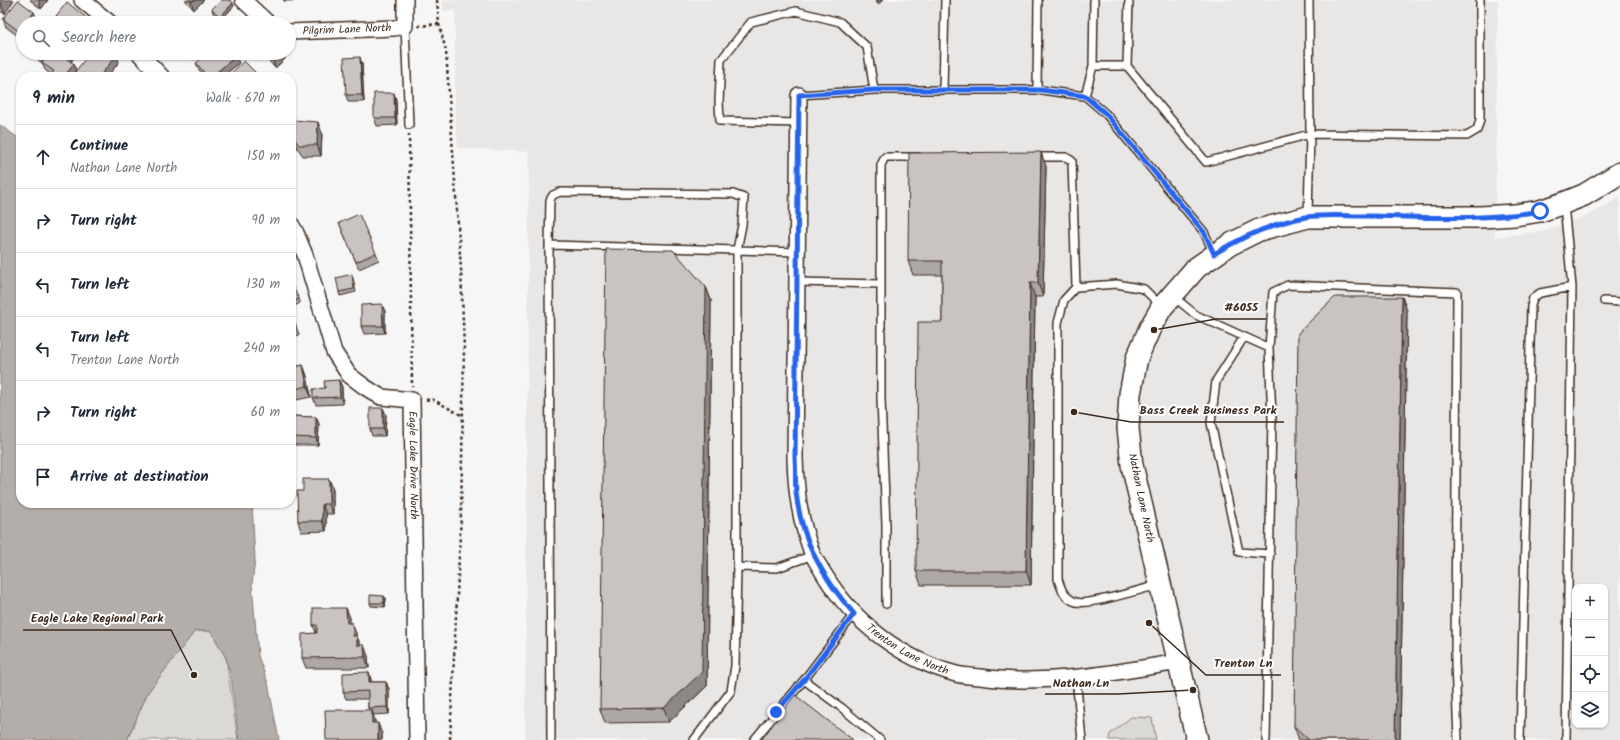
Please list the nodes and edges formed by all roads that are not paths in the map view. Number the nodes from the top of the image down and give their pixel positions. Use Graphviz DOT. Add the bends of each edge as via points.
graph roads {
  1 [pos="82,0"];
  2 [pos="243,0"];
  3 [pos="405,0"];
  4 [pos="945,0"];
  5 [pos="1038,0"];
  6 [pos="1094,0"];
  7 [pos="1129,0"];
  8 [pos="1309,0"];
  9 [pos="1480,0"];
  10 [pos="101,16"];
  11 [pos="260,16"];
  12 [pos="405,26"];
  13 [pos="296,32"];
  14 [pos="146,60"];
  15 [pos="1093,66"];
  16 [pos="1127,66"];
  17 [pos="157,72"];
  18 [pos="874,90"];
  19 [pos="943,90"];
  20 [pos="1037,90"];
  21 [pos="799,95"];
  22 [pos="1085,96"];
  23 [pos="799,123"];
  24 [pos="409,125"];
  25 [pos="1310,134"];
  26 [pos="924,157"];
  27 [pos="1027,157"];
  28 [pos="1620,173"];
  29 [pos="1564,203"];
  30 [pos="1308,217"];
  31 [pos="296,233"];
  32 [pos="549,246"];
  33 [pos="737,250"];
  34 [pos="799,252"];
  35 [pos="1214,254"];
  36 [pos="798,282"];
  37 [pos="881,284"];
  38 [pos="1076,287"];
  39 [pos="1572,287"];
  40 [pos="1167,301"];
  41 [pos="1604,301"];
  42 [pos="1620,302"];
  43 [pos="1244,337"];
  44 [pos="1269,348"];
  45 [pos="813,554"];
  46 [pos="1270,554"];
  47 [pos="737,567"];
  48 [pos="1160,584"];
  49 [pos="886,604"];
  50 [pos="854,614"];
  51 [pos="1178,662"];
  52 [pos="1076,677"];
  53 [pos="804,680"];
  54 [pos="417,740"];
  55 [pos="551,740"];
  56 [pos="694,740"];
  57 [pos="754,740"];
  58 [pos="880,740"];
  59 [pos="1082,740"];
  60 [pos="1197,740"];
  61 [pos="1266,740"];
  62 [pos="1458,740"];
  63 [pos="1520,740"];
  64 [pos="1566,740"];
  1 -- 10 [label="street"];
  2 -- 11 [label="street"];
  3 -- 12 [label="street"];
  4 -- 19 [label="lane"];
  5 -- 20 [label="lane"];
  6 -- 15 [label="lane"];
  7 -- 16 [label="lane"];
  8 -- 25 [label="lane"];
  9 -- 25 [label="lane" via="1480,120 1477,130 1467,136"];
  12 -- 13 [label="street, Pilgrim Lane North"];
  12 -- 24 [label="lane"];
  14 -- 17 [label="street"];
  15 -- 16 [label="lane"];
  15 -- 22 [label="lane"];
  16 -- 25 [label="lane" via="1206,162"];
  18 -- 19 [label="lane"];
  18 -- 21 [label="lane"];
  18 -- 23 [label="lane" via="867,48 840,22 796,11 751,22 721,60 720,121"];
  19 -- 20 [label="lane"];
  20 -- 22 [label="lane"];
  21 -- 23 [label="street, Trenton Lane North"];
  22 -- 35 [label="lane" via="1106,114 1204,232"];
  23 -- 34 [label="street, Trenton Lane North"];
  25 -- 30 [label="lane"];
  26 -- 37 [label="lane" via="885,157 881,165"];
  27 -- 38 [label="lane" via="1066,157 1072,161"];
  28 -- 29 [label="street, Nathan Lane North"];
  29 -- 30 [label="street, Nathan Lane North" via="1515,216"];
  29 -- 39 [label="lane"];
  30 -- 35 [label="street, Nathan Lane North" via="1259,230"];
  31 -- 54 [label="street, Eagle Lake Drive North" via="334,352 349,375 381,397 412,400"];
  32 -- 33 [label="lane"];
  32 -- 33 [label="lane" via="550,200 553,194 560,192 733,194 744,198"];
  32 -- 55 [label="lane"];
  33 -- 34 [label="lane"];
  33 -- 47 [label="lane"];
  34 -- 36 [label="street, Trenton Lane North"];
  35 -- 40 [label="street, Nathan Lane North" via="1196,268"];
  36 -- 37 [label="lane"];
  36 -- 45 [label="street, Trenton Lane North" via="796,492"];
  37 -- 49 [label="lane"];
  38 -- 40 [label="lane" via="1117,284 1144,289"];
  38 -- 48 [label="lane" via="1064,300 1058,323 1058,579 1063,594 1076,602 1094,601"];
  39 -- 63 [label="lane" via="1540,293 1534,298 1531,306"];
  39 -- 64 [label="lane"];
  40 -- 43 [label="lane"];
  40 -- 48 [label="street, Nathan Lane North" via="1150,328 1137,358 1130,394 1128,428 1132,466"];
  41 -- 42 [label="lane"];
  43 -- 44 [label="lane"];
  43 -- 46 [label="lane" via="1216,381 1210,423 1239,552"];
  44 -- 46 [label="lane" via="1272,418"];
  44 -- 62 [label="lane" via="1273,292 1288,285 1457,292 1455,662"];
  45 -- 47 [label="lane" via="777,568"];
  45 -- 50 [label="street, Trenton Lane North" via="835,592"];
  46 -- 61 [label="lane"];
  47 -- 56 [label="lane" via="735,666 731,692"];
  48 -- 51 [label="street, Nathan Lane North"];
  50 -- 52 [label="street, Trenton Lane North" via="892,646 923,662 957,674 1011,680"];
  50 -- 53 [label="lane"];
  51 -- 52 [label="street, Trenton Lane North"];
  51 -- 60 [label="street"];
  52 -- 59 [label="lane"];
  53 -- 57 [label="lane"];
  53 -- 58 [label="lane"];
}
